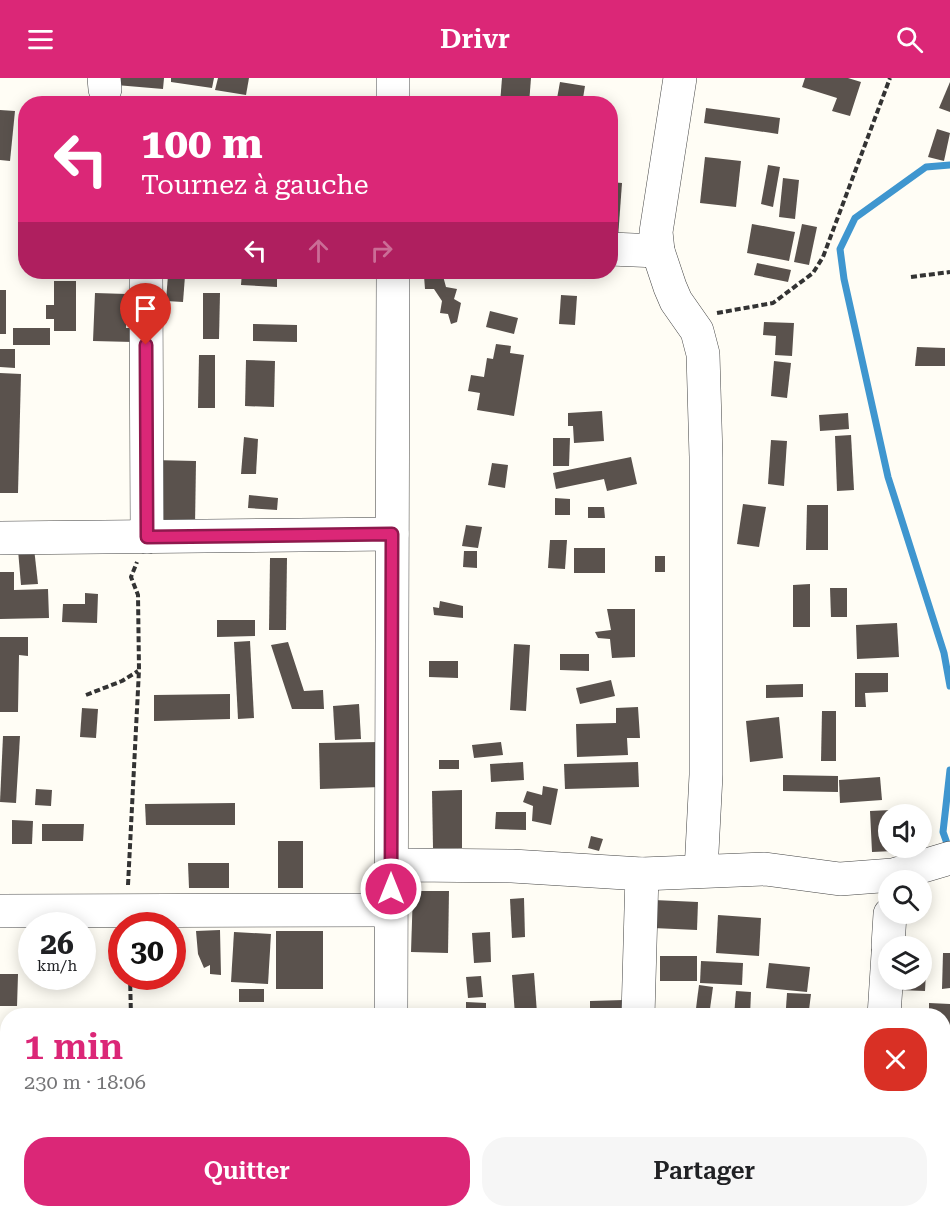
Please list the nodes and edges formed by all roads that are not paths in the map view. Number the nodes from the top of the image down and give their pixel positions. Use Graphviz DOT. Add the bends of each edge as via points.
graph roads {
  1 [pos="393,78"];
  2 [pos="680,78"];
  3 [pos="393,96"];
  4 [pos="618,249"];
  5 [pos="658,251"];
  6 [pos="146,279"];
  7 [pos="393,279"];
  8 [pos="392,534"];
  9 [pos="147,537"];
  10 [pos="0,538"];
  11 [pos="939,861"];
  12 [pos="391,868"];
  13 [pos="915,870"];
  14 [pos="701,871"];
  15 [pos="642,874"];
  16 [pos="878,878"];
  17 [pos="391,910"];
  18 [pos="0,911"];
  19 [pos="886,990"];
  20 [pos="391,1008"];
  21 [pos="638,1008"];
  22 [pos="885,1008"];
  1 -- 3 [label="street"];
  2 -- 5 [label="street" via="656,232"];
  4 -- 5 [label="street"];
  5 -- 14 [label="street" via="676,301 697,331 703,354 706,775"];
  6 -- 9 [label="street"];
  7 -- 8 [label="street"];
  8 -- 9 [label="street"];
  8 -- 12 [label="street"];
  9 -- 10 [label="street"];
  11 -- 13 [label="street"];
  12 -- 15 [label="street" via="512,866"];
  12 -- 17 [label="street"];
  14 -- 15 [label="street"];
  14 -- 16 [label="street" via="765,869 840,879"];
  15 -- 21 [label="street"];
  17 -- 18 [label="street"];
  17 -- 20 [label="street"];
  19 -- 22 [label="street"];
}
